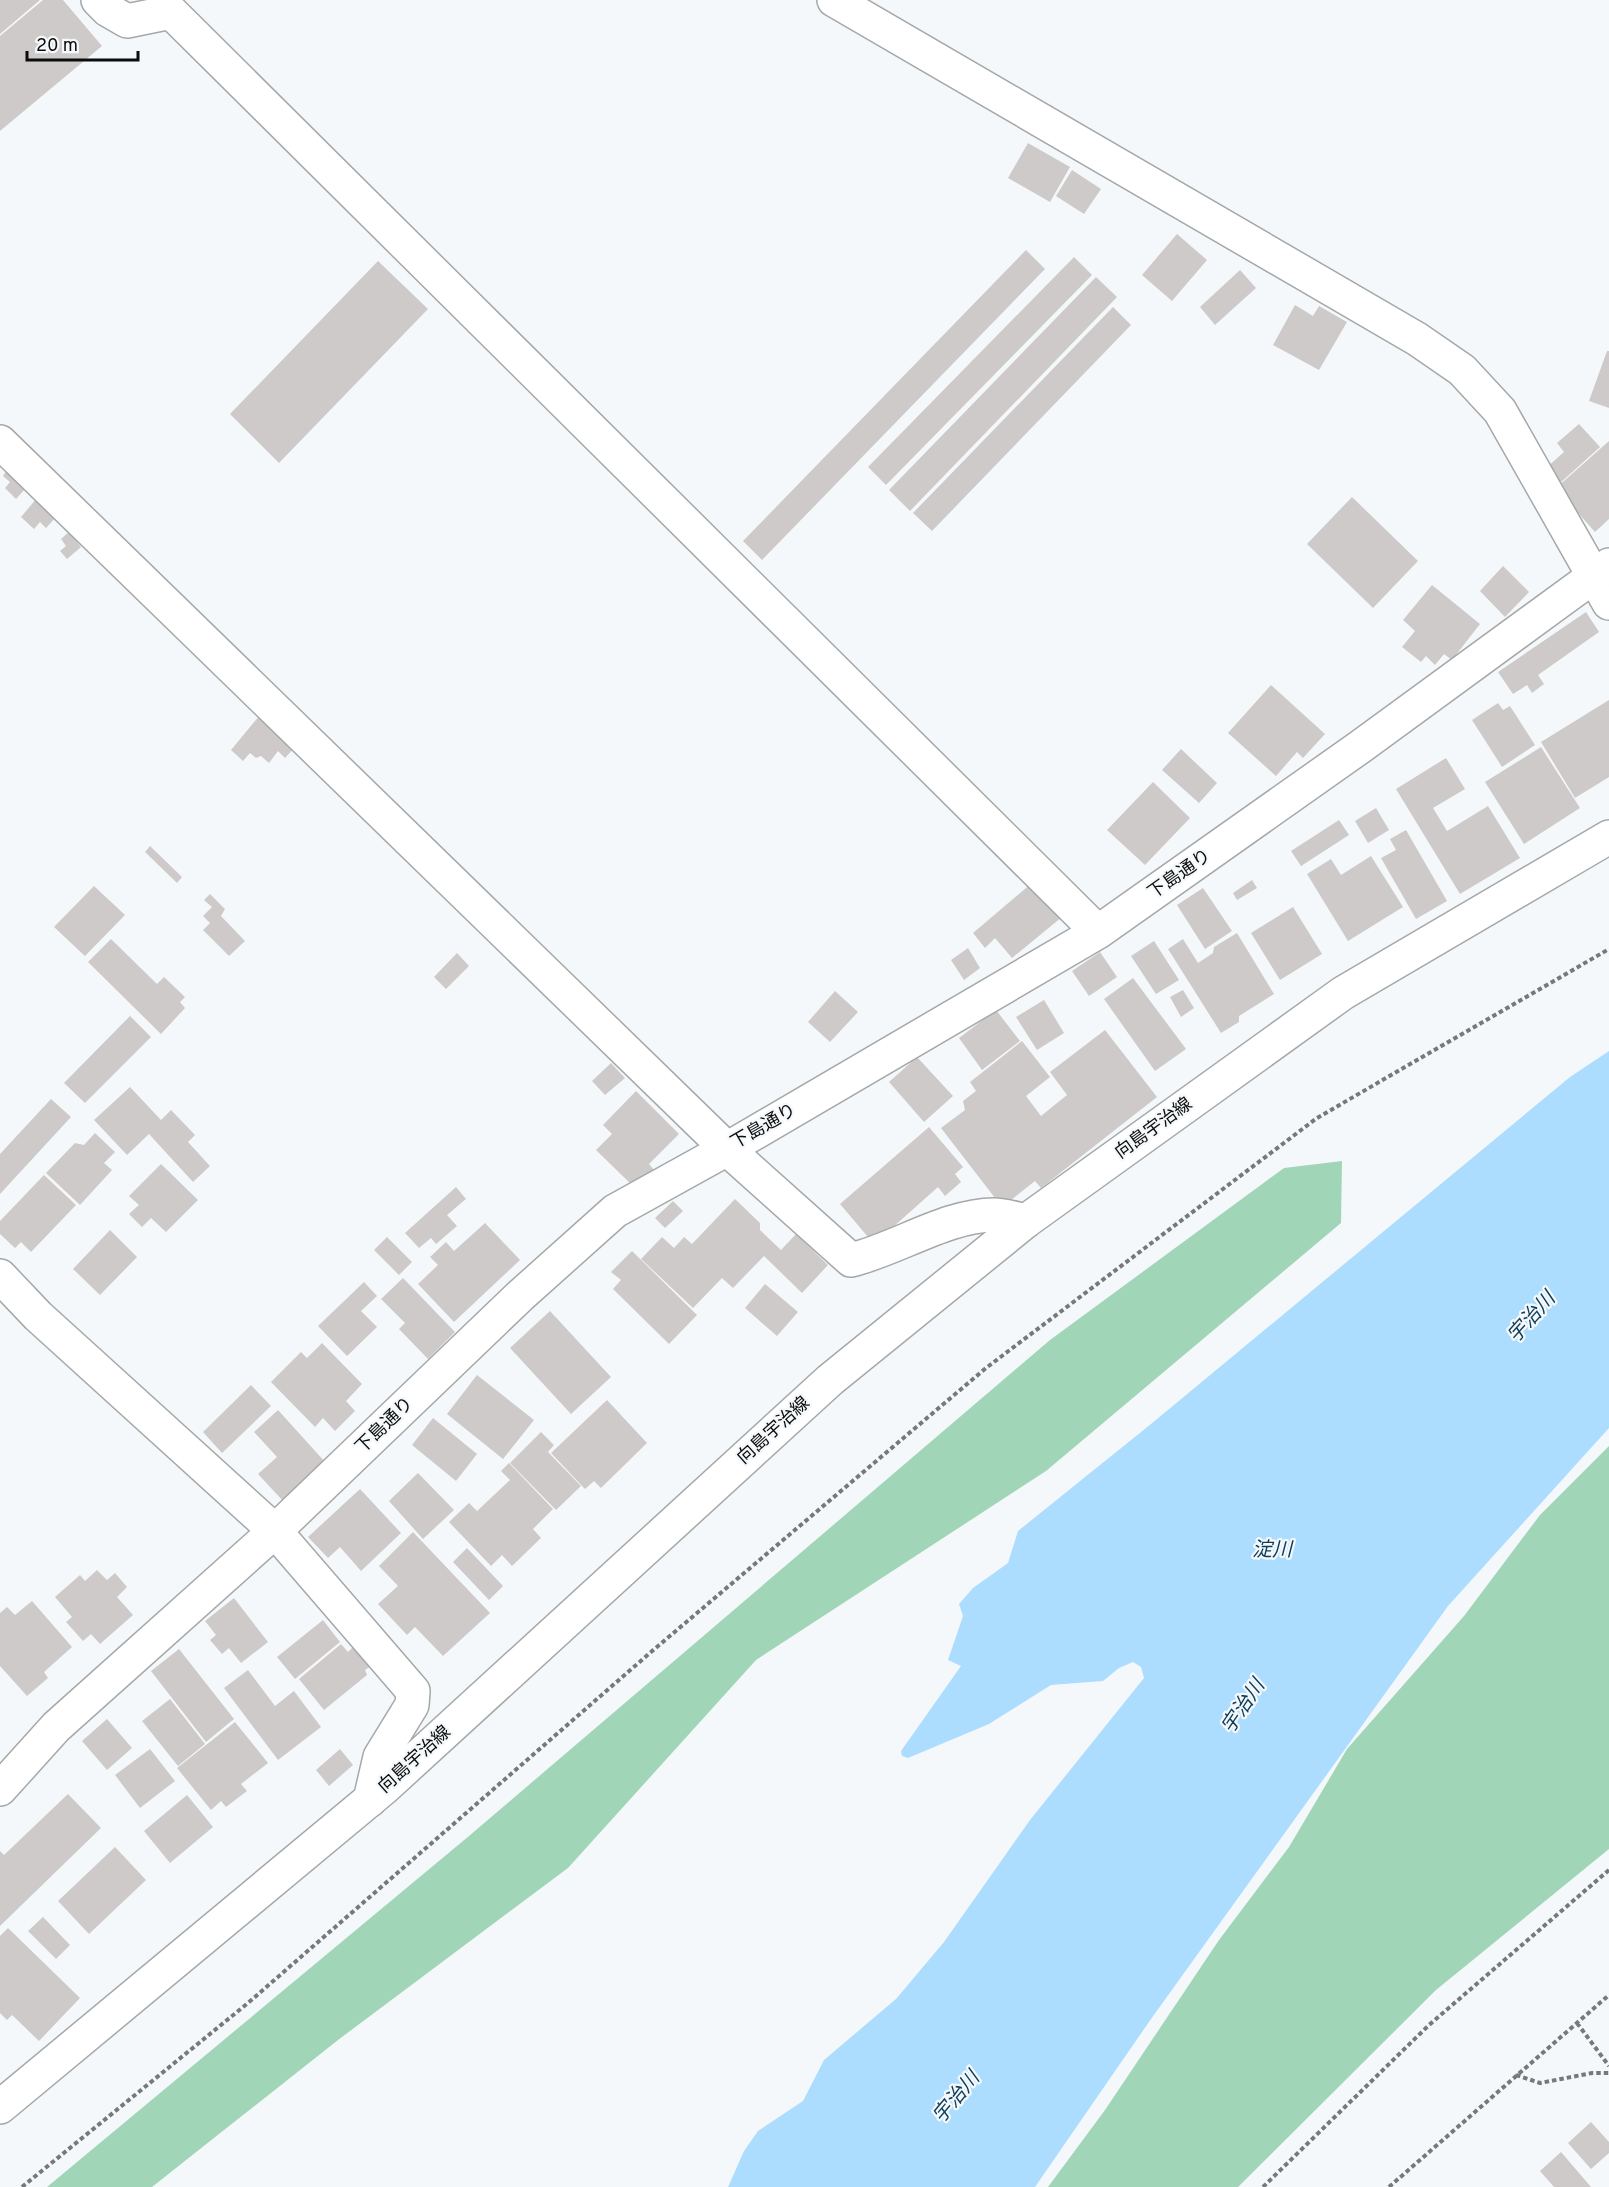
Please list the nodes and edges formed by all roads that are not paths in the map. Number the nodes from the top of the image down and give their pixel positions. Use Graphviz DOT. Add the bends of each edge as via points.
graph roads {
  1 [pos="98,0"];
  2 [pos="834,0"];
  3 [pos="0,442"];
  4 [pos="1604,582"];
  5 [pos="1609,837"];
  6 [pos="1098,932"];
  7 [pos="727,1149"];
  8 [pos="1026,1221"];
  9 [pos="0,1276"];
  10 [pos="276,1531"];
  11 [pos="0,1789"];
  12 [pos="370,1800"];
  13 [pos="0,2107"];
  1 -- 6 [label="street" via="128,21 171,12"];
  2 -- 4 [label="street" via="1417,339 1462,370 1500,411"];
  3 -- 7 [label="street"];
  4 -- 6 [label="street, 下島通り" via="1360,747"];
  5 -- 8 [label="street, 向島宇治線" via="1343,993"];
  6 -- 7 [label="street, 下島通り"];
  7 -- 8 [label="street" via="851,1260 983,1215"];
  7 -- 10 [label="street, 下島通り" via="615,1211 520,1296"];
  8 -- 12 [label="street, 向島宇治線" via="830,1380"];
  9 -- 10 [label="street" via="38,1316"];
  10 -- 11 [label="street, 下島通り" via="56,1727"];
  10 -- 12 [label="street" via="413,1691 412,1705 380,1757"];
  12 -- 13 [label="street, 向島宇治線"];
}
